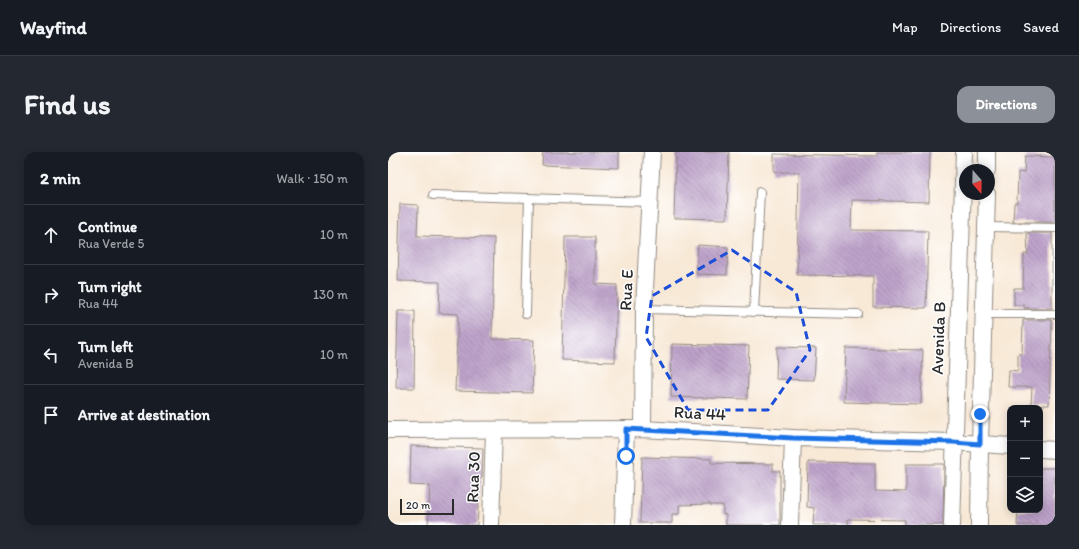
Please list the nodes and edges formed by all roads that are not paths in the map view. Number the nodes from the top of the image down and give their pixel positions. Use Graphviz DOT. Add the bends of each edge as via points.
graph roads {
  1 [pos="652,152"];
  2 [pos="964,152"];
  3 [pos="987,152"];
  4 [pos="987,164"];
  5 [pos="760,192"];
  6 [pos="433,195"];
  7 [pos="529,198"];
  8 [pos="986,200"];
  9 [pos="650,202"];
  10 [pos="986,227"];
  11 [pos="1055,228"];
  12 [pos="644,309"];
  13 [pos="754,312"];
  14 [pos="526,314"];
  15 [pos="858,314"];
  16 [pos="983,314"];
  17 [pos="1055,314"];
  18 [pos="626,429"];
  19 [pos="643,429"];
  20 [pos="388,430"];
  21 [pos="494,430"];
  22 [pos="793,438"];
  23 [pos="953,442"];
  24 [pos="980,444"];
  25 [pos="1007,446"];
  26 [pos="1043,448"];
  27 [pos="1055,450"];
  28 [pos="491,525"];
  29 [pos="623,525"];
  30 [pos="790,525"];
  31 [pos="952,525"];
  32 [pos="979,525"];
  1 -- 9 [label="street, Rua E"];
  2 -- 23 [label="street, Avenida B"];
  3 -- 4 [label="street"];
  5 -- 13 [label="lane"];
  6 -- 7 [label="lane"];
  7 -- 9 [label="lane"];
  7 -- 14 [label="lane"];
  8 -- 10 [label="street"];
  9 -- 12 [label="street, Rua E"];
  10 -- 11 [label="lane"];
  10 -- 16 [label="street"];
  12 -- 13 [label="lane"];
  12 -- 19 [label="street, Rua E"];
  13 -- 15 [label="lane"];
  16 -- 17 [label="lane"];
  16 -- 24 [label="street"];
  18 -- 19 [label="street, Rua 44"];
  18 -- 21 [label="street, Rua 44"];
  18 -- 29 [label="street"];
  19 -- 22 [label="street, Rua 44"];
  20 -- 21 [label="street, Rua 44"];
  21 -- 28 [label="street, Rua 30"];
  22 -- 23 [label="street, Rua 44"];
  22 -- 30 [label="street"];
  23 -- 24 [label="street, Rua 44"];
  23 -- 31 [label="street, Avenida B"];
  24 -- 25 [label="street, Rua 44"];
  24 -- 32 [label="street"];
  26 -- 27 [label="street"];
}
